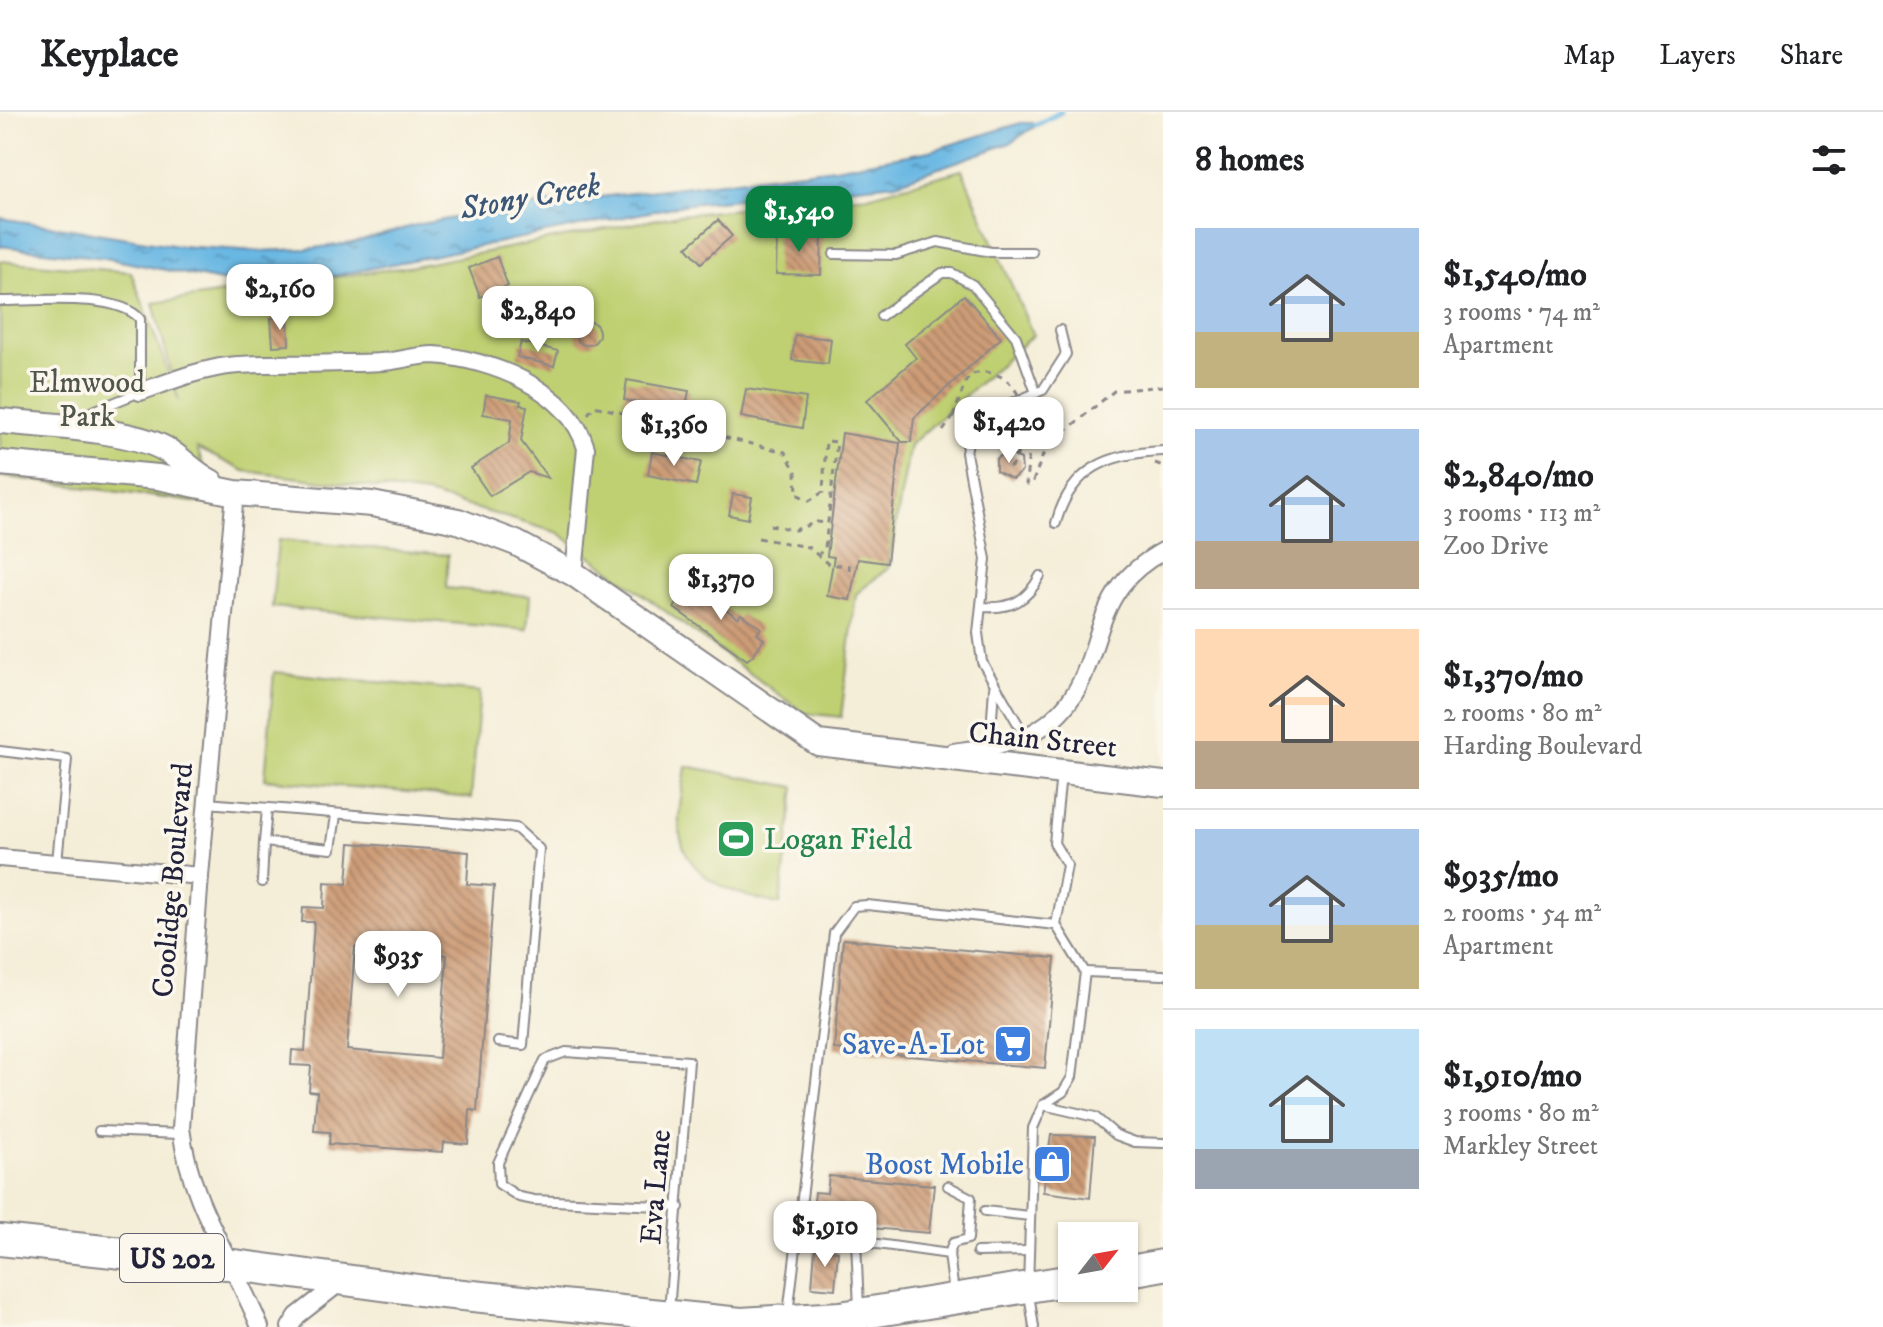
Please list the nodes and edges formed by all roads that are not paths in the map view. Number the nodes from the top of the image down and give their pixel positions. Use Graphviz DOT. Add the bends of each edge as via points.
graph roads {
  1 [pos="1032,252"];
  2 [pos="834,254"];
  3 [pos="0,301"];
  4 [pos="881,316"];
  5 [pos="1060,330"];
  6 [pos="140,392"];
  7 [pos="1036,393"];
  8 [pos="0,421"];
  9 [pos="56,426"];
  10 [pos="1163,451"];
  11 [pos="0,463"];
  12 [pos="235,493"];
  13 [pos="1056,523"];
  14 [pos="1163,551"];
  15 [pos="574,574"];
  16 [pos="1040,576"];
  17 [pos="982,607"];
  18 [pos="994,687"];
  19 [pos="1025,736"];
  20 [pos="990,747"];
  21 [pos="0,751"];
  22 [pos="916,757"];
  23 [pos="1061,773"];
  24 [pos="1163,784"];
  25 [pos="206,803"];
  26 [pos="267,809"];
  27 [pos="336,815"];
  28 [pos="264,842"];
  29 [pos="0,858"];
  30 [pos="57,863"];
  31 [pos="200,876"];
  32 [pos="262,882"];
  33 [pos="1056,925"];
  34 [pos="1085,972"];
  35 [pos="1163,975"];
  36 [pos="498,1042"];
  37 [pos="1043,1105"];
  38 [pos="99,1131"];
  39 [pos="182,1134"];
  40 [pos="1163,1143"];
  41 [pos="948,1186"];
  42 [pos="679,1207"];
  43 [pos="985,1211"];
  44 [pos="1030,1216"];
  45 [pos="799,1233"];
  46 [pos="0,1240"];
  47 [pos="856,1241"];
  48 [pos="1029,1251"];
  49 [pos="977,1252"];
  50 [pos="949,1254"];
  51 [pos="227,1264"];
  52 [pos="1163,1265"];
  53 [pos="1138,1269"];
  54 [pos="344,1279"];
  55 [pos="1058,1282"];
  56 [pos="1028,1287"];
  57 [pos="955,1299"];
  58 [pos="859,1314"];
  59 [pos="668,1316"];
  60 [pos="786,1323"];
  61 [pos="741,1325"];
  62 [pos="260,1327"];
  63 [pos="290,1327"];
  64 [pos="1034,1327"];
  1 -- 2 [label="lane" via="991,252 938,242 896,255"];
  3 -- 6 [label="lane" via="98,302 132,309 140,319"];
  4 -- 7 [label="lane" via="942,273 963,277 1016,337"];
  5 -- 7 [label="lane" via="1066,354"];
  6 -- 9 [label="lane"];
  6 -- 15 [label="street" via="228,366 387,362 431,355 469,360 540,389 577,425 586,448"];
  7 -- 17 [label="lane" via="987,411 970,430 966,453 986,559"];
  8 -- 9 [label="street"];
  9 -- 12 [label="street" via="142,441"];
  10 -- 13 [label="lane" via="1115,458 1082,476 1065,495"];
  11 -- 12 [label="street" via="158,477"];
  12 -- 15 [label="street, Chain Street" via="372,504 458,521 516,543"];
  12 -- 25 [label="street, Coolidge Boulevard"];
  14 -- 19 [label="street" via="1119,588 1086,675 1072,696 1055,717"];
  15 -- 22 [label="street, Chain Street" via="818,743"];
  16 -- 17 [label="lane" via="1023,600"];
  17 -- 18 [label="lane" via="982,662"];
  18 -- 19 [label="lane"];
  18 -- 20 [label="lane"];
  19 -- 20 [label="street"];
  20 -- 22 [label="street"];
  21 -- 30 [label="lane" via="67,759"];
  22 -- 23 [label="street, Chain Street"];
  23 -- 24 [label="street, Chain Street"];
  23 -- 33 [label="lane" via="1054,843 1067,865"];
  25 -- 26 [label="lane"];
  25 -- 31 [label="street, Coolidge Boulevard"];
  26 -- 27 [label="lane"];
  26 -- 28 [label="lane"];
  27 -- 28 [label="lane" via="331,849"];
  27 -- 36 [label="lane" via="516,828 539,849 523,1045"];
  28 -- 32 [label="lane"];
  29 -- 30 [label="street"];
  30 -- 31 [label="street"];
  31 -- 39 [label="street, Coolidge Boulevard"];
  33 -- 34 [label="lane"];
  33 -- 45 [label="lane" via="867,905 854,906 843,918 834,933 820,1073 810,1104"];
  34 -- 35 [label="lane"];
  34 -- 37 [label="lane" via="1072,1077 1063,1092"];
  37 -- 40 [label="lane" via="1095,1117 1116,1135 1135,1142"];
  37 -- 44 [label="lane" via="1033,1128"];
  38 -- 39 [label="lane"];
  39 -- 51 [label="street, Coolidge Boulevard" via="184,1162"];
  41 -- 50 [label="lane" via="971,1198 968,1239 953,1243"];
  42 -- 42 [label="lane, Eva Lane" via="534,1200 508,1191 497,1175 504,1150 545,1060 566,1052 689,1061"];
  42 -- 59 [label="lane, Eva Lane"];
  43 -- 44 [label="lane"];
  44 -- 48 [label="lane"];
  45 -- 47 [label="lane"];
  45 -- 60 [label="lane"];
  46 -- 51 [label="highway, US 202"];
  47 -- 50 [label="lane"];
  47 -- 58 [label="lane"];
  48 -- 49 [label="lane"];
  48 -- 56 [label="lane"];
  50 -- 57 [label="lane"];
  51 -- 54 [label="highway, US 202"];
  51 -- 62 [label="street, Coolidge Boulevard"];
  52 -- 53 [label="highway"];
  54 -- 59 [label="highway, US 202"];
  54 -- 63 [label="street"];
  55 -- 56 [label="highway, US 202"];
  56 -- 57 [label="highway, US 202"];
  56 -- 64 [label="lane"];
  57 -- 58 [label="highway, US 202"];
  58 -- 60 [label="highway, US 202"];
  59 -- 61 [label="highway, US 202"];
  60 -- 61 [label="highway, US 202"];
}
